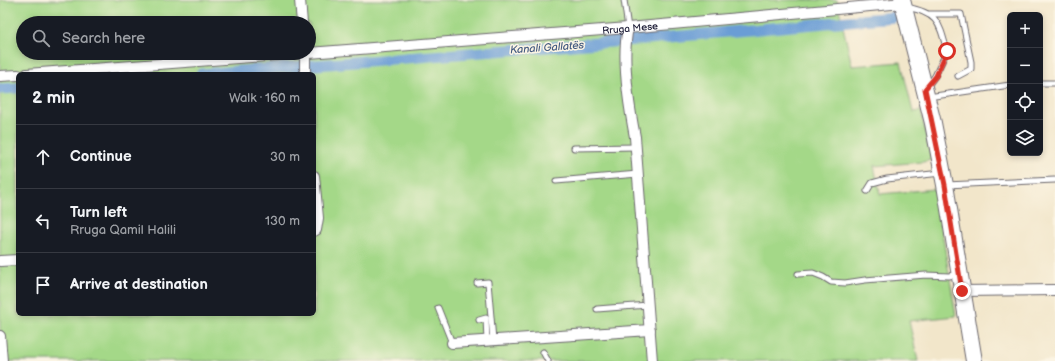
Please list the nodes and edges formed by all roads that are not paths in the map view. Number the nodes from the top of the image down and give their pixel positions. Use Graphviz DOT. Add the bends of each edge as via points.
graph roads {
  1 [pos="300,0"];
  2 [pos="624,0"];
  3 [pos="903,3"];
  4 [pos="928,14"];
  5 [pos="301,16"];
  6 [pos="627,32"];
  7 [pos="316,53"];
  8 [pos="222,60"];
  9 [pos="306,60"];
  10 [pos="55,72"];
  11 [pos="305,72"];
  12 [pos="16,75"];
  13 [pos="0,76"];
  14 [pos="958,76"];
  15 [pos="1043,83"];
  16 [pos="1055,83"];
  17 [pos="1007,85"];
  18 [pos="926,93"];
  19 [pos="636,146"];
  20 [pos="574,148"];
  21 [pos="638,174"];
  22 [pos="944,179"];
  23 [pos="1055,180"];
  24 [pos="556,181"];
  25 [pos="867,191"];
  26 [pos="316,197"];
  27 [pos="316,230"];
  28 [pos="16,260"];
  29 [pos="0,261"];
  30 [pos="798,274"];
  31 [pos="959,274"];
  32 [pos="477,283"];
  33 [pos="1055,290"];
  34 [pos="962,291"];
  35 [pos="648,305"];
  36 [pos="438,308"];
  37 [pos="597,309"];
  38 [pos="478,320"];
  39 [pos="650,330"];
  40 [pos="0,336"];
  41 [pos="490,340"];
  42 [pos="452,342"];
  43 [pos="543,352"];
  44 [pos="2,361"];
  45 [pos="548,361"];
  46 [pos="652,361"];
  47 [pos="974,361"];
  1 -- 5 [label="street"];
  2 -- 6 [label="lane"];
  3 -- 4 [label="lane"];
  3 -- 6 [label="street, Rruga Mese"];
  3 -- 18 [label="main road"];
  4 -- 14 [label="lane" via="961,14 971,69"];
  4 -- 18 [label="lane" via="940,25 947,51"];
  6 -- 7 [label="street, Rruga Mese"];
  6 -- 19 [label="street" via="629,108"];
  8 -- 10 [label="street, Rruga Mese"];
  9 -- 11 [label="street"];
  12 -- 13 [label="street"];
  15 -- 16 [label="lane"];
  17 -- 18 [label="lane"];
  18 -- 22 [label="main road"];
  19 -- 20 [label="lane"];
  19 -- 21 [label="street"];
  21 -- 24 [label="lane"];
  21 -- 35 [label="street"];
  22 -- 23 [label="lane"];
  22 -- 25 [label="lane" via="887,179 872,183"];
  22 -- 31 [label="main road"];
  26 -- 27 [label="street"];
  28 -- 29 [label="street"];
  30 -- 31 [label="lane" via="813,273 831,282 845,283"];
  31 -- 34 [label="main road"];
  32 -- 41 [label="lane" via="488,282"];
  33 -- 34 [label="street"];
  34 -- 47 [label="main road"];
  35 -- 37 [label="lane"];
  35 -- 39 [label="street"];
  36 -- 42 [label="lane"];
  38 -- 41 [label="lane" via="486,318"];
  39 -- 41 [label="street"];
  39 -- 46 [label="street"];
  40 -- 44 [label="street"];
  41 -- 42 [label="street"];
  43 -- 45 [label="lane"];
}
